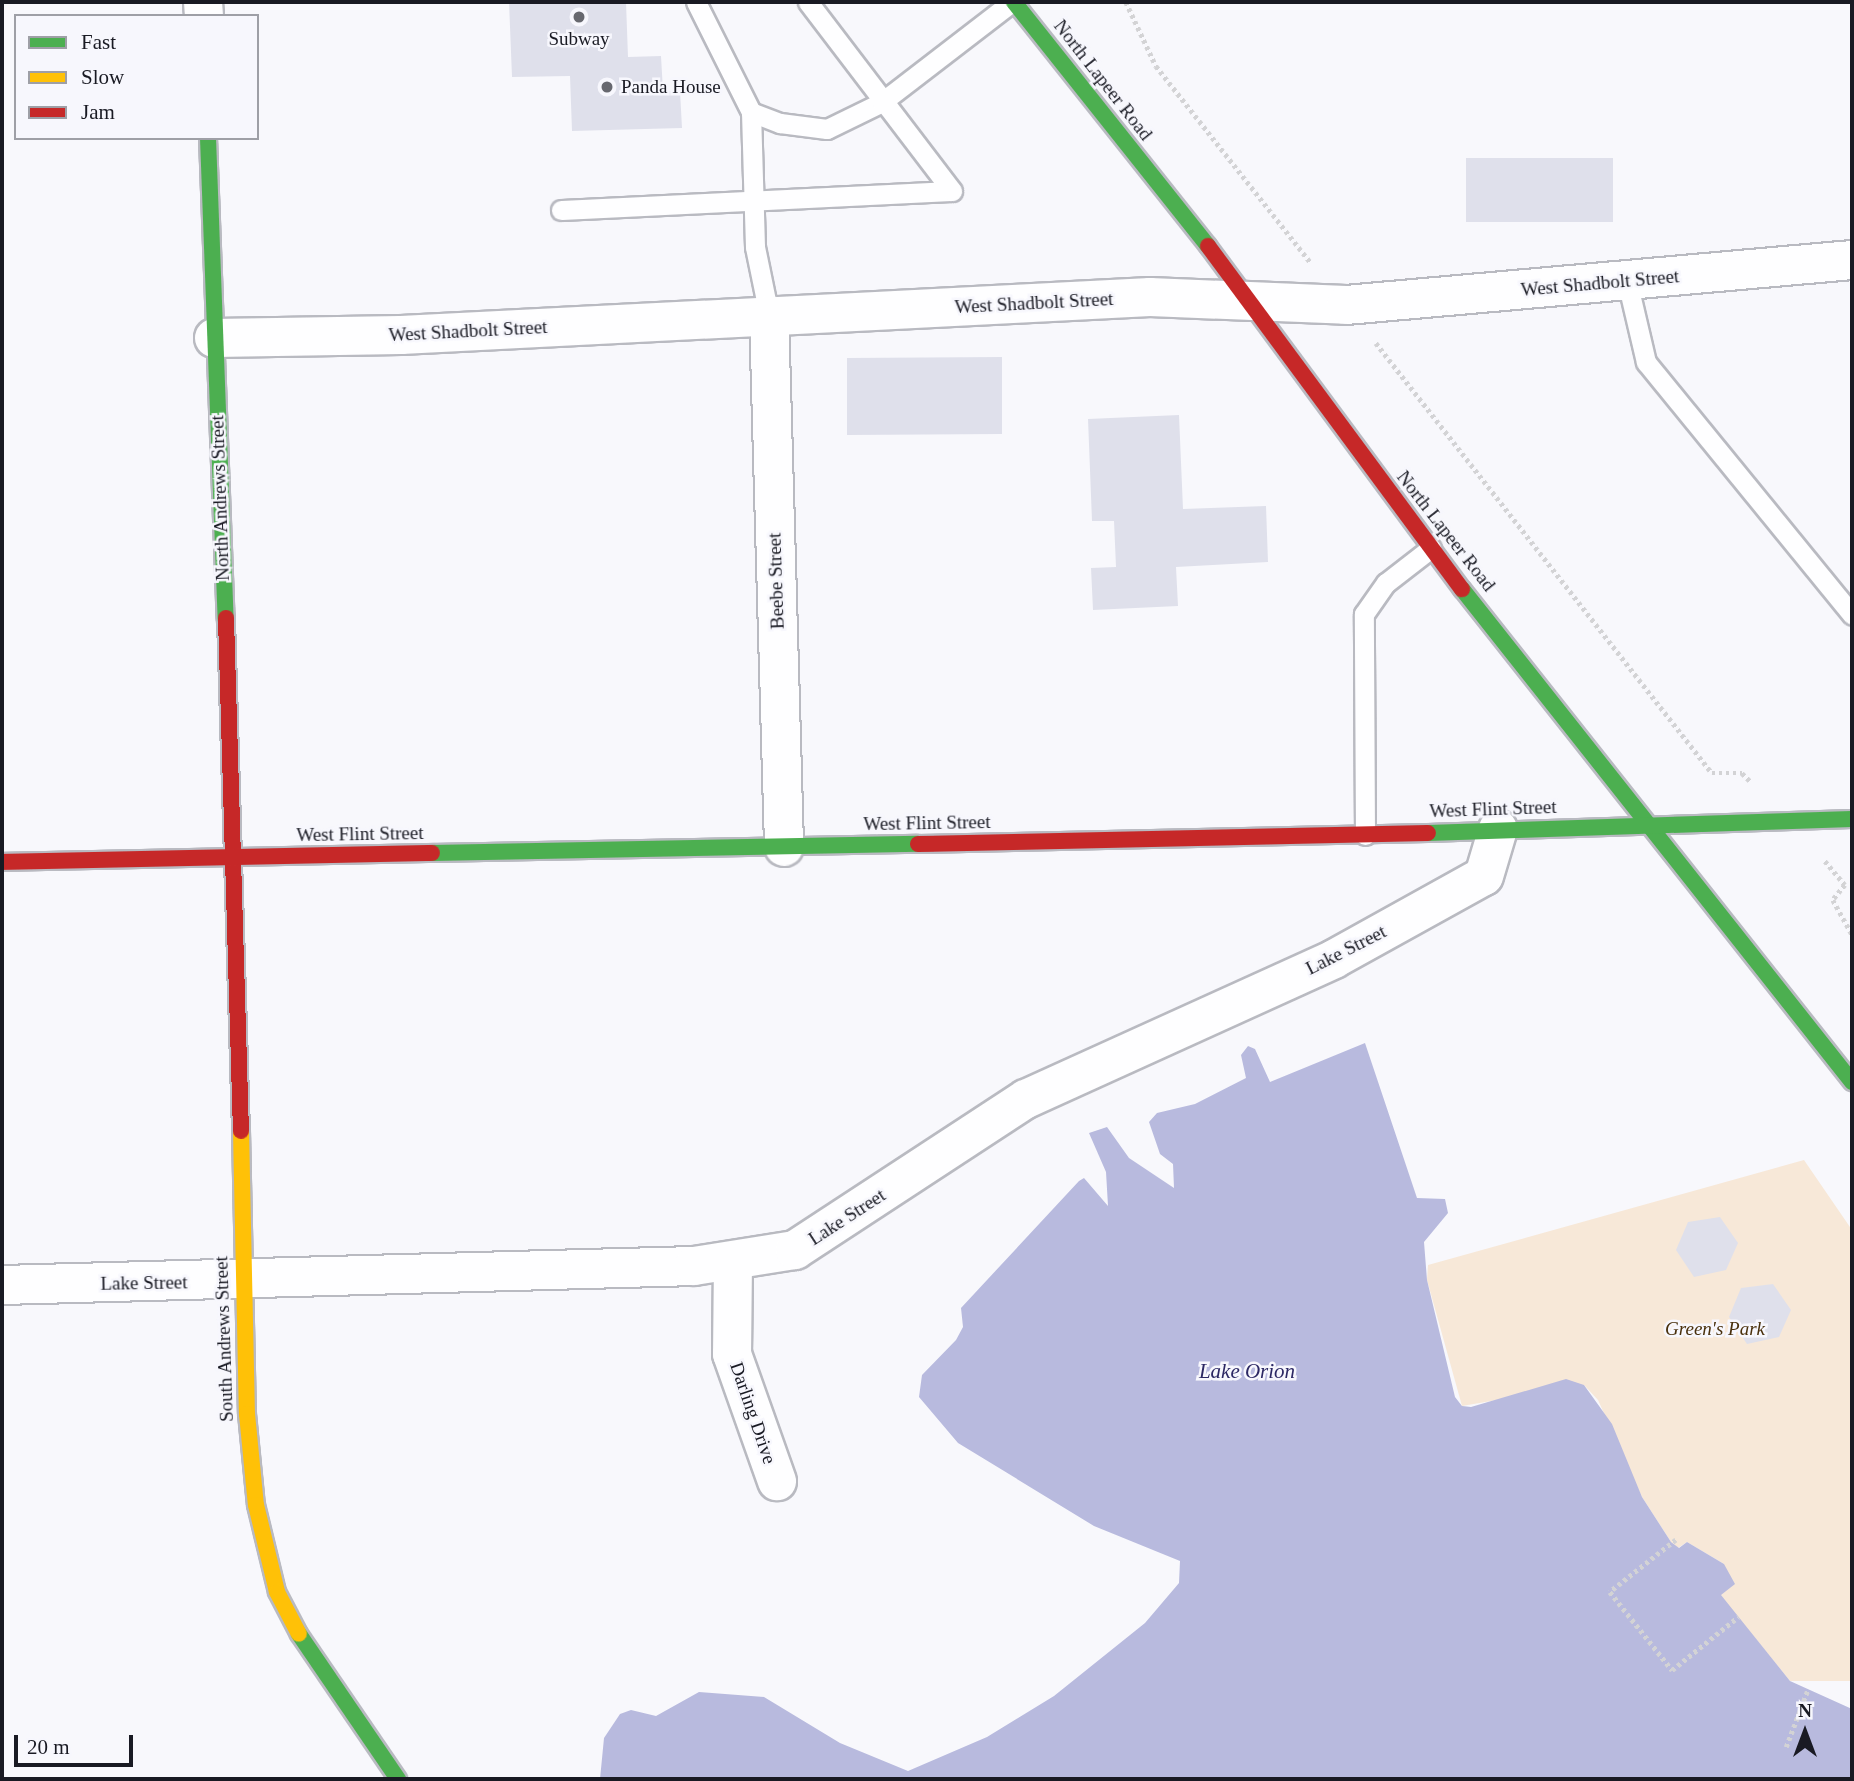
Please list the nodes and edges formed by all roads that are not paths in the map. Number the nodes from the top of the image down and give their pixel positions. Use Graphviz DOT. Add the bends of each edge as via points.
graph roads {
  1 [pos="696,2"];
  2 [pos="808,2"];
  3 [pos="1013,2"];
  4 [pos="882,102"];
  5 [pos="751,112"];
  6 [pos="208,140"];
  7 [pos="754,201"];
  8 [pos="561,210"];
  9 [pos="1852,260"];
  10 [pos="1626,281"];
  11 [pos="1251,301"];
  12 [pos="769,315"];
  13 [pos="214,338"];
  14 [pos="1431,548"];
  15 [pos="1852,615"];
  16 [pos="1852,819"];
  17 [pos="1649,825"];
  18 [pos="1498,829"];
  19 [pos="1365,835"];
  20 [pos="784,847"];
  21 [pos="234,858"];
  22 [pos="2,862"];
  23 [pos="1852,1082"];
  24 [pos="733,1261"];
  25 [pos="242,1281"];
  26 [pos="2,1285"];
  27 [pos="777,1481"];
  28 [pos="398,1779"];
  1 -- 5 [label="lane"];
  2 -- 4 [label="lane"];
  3 -- 4 [label="lane"];
  3 -- 11 [label="street, North Lapeer Road"];
  4 -- 5 [label="lane" via="827,129 780,124"];
  4 -- 7 [label="lane" via="952,191"];
  5 -- 7 [label="lane"];
  6 -- 13 [label="street, North Andrews Street"];
  7 -- 8 [label="lane"];
  7 -- 12 [label="lane" via="755,247"];
  9 -- 10 [label="street, West Shadbolt Street"];
  10 -- 11 [label="street, West Shadbolt Street" via="1346,305"];
  10 -- 15 [label="lane" via="1646,362"];
  11 -- 12 [label="street, West Shadbolt Street" via="1150,297"];
  11 -- 14 [label="street, North Lapeer Road"];
  12 -- 13 [label="street, West Shadbolt Street" via="401,335"];
  12 -- 20 [label="street, Beebe Street"];
  13 -- 21 [label="street, North Andrews Street"];
  14 -- 17 [label="street, North Lapeer Road"];
  14 -- 19 [label="lane" via="1385,583 1364,614"];
  16 -- 17 [label="street, West Flint Street"];
  17 -- 18 [label="street, West Flint Street"];
  17 -- 23 [label="street, North Lapeer Road"];
  18 -- 19 [label="street, West Flint Street"];
  18 -- 24 [label="street, Lake Street" via="1484,876 1334,959 1027,1099 795,1250"];
  19 -- 20 [label="street, West Flint Street"];
  20 -- 21 [label="street, West Flint Street"];
  21 -- 22 [label="street, West Flint Street"];
  21 -- 25 [label="street, South Andrews Street"];
  24 -- 25 [label="street, Lake Street"];
  24 -- 27 [label="street, Darling Drive" via="732,1354"];
  25 -- 26 [label="street, Lake Street"];
  25 -- 28 [label="street, South Andrews Street" via="256,1505 277,1592 304,1643"];
}
